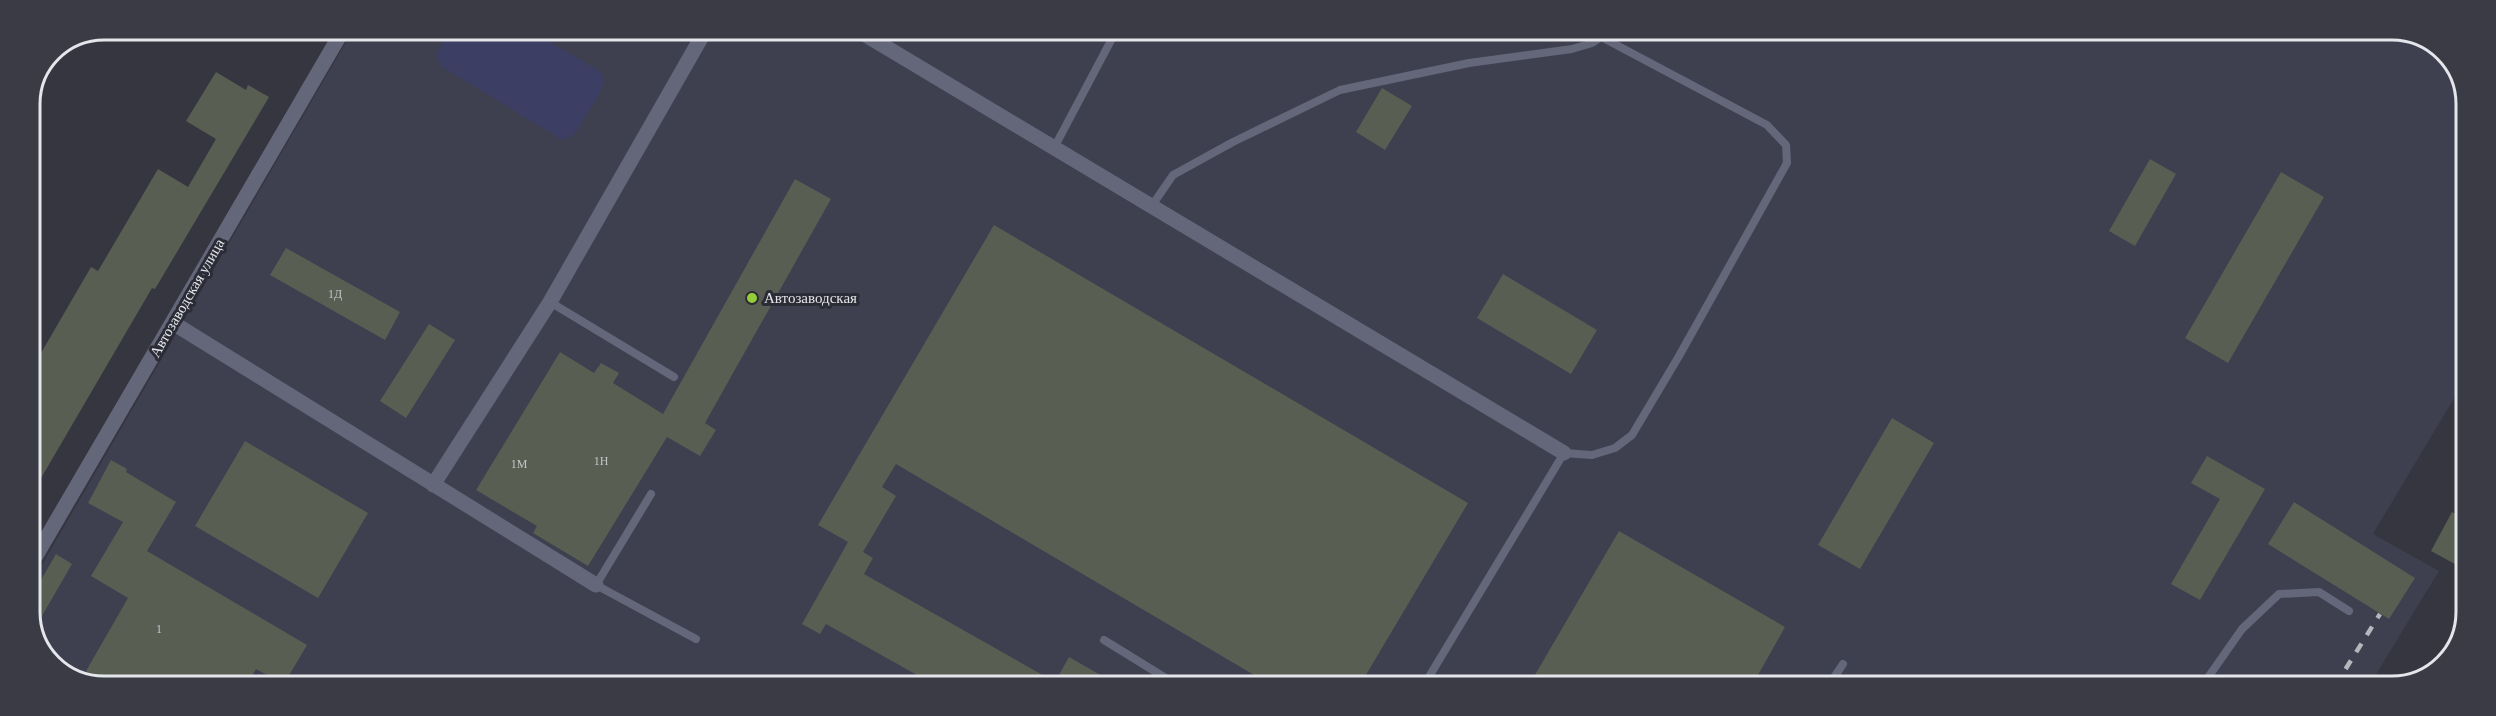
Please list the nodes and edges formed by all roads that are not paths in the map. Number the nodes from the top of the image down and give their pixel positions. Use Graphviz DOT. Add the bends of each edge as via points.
graph roads {
  1 [pos="337,41"];
  2 [pos="699,41"];
  3 [pos="876,41"];
  4 [pos="1111,41"];
  5 [pos="1595,41"];
  6 [pos="1609,41"];
  7 [pos="1054,148"];
  8 [pos="1151,207"];
  9 [pos="550,302"];
  10 [pos="173,323"];
  11 [pos="674,377"];
  12 [pos="1564,453"];
  13 [pos="434,486"];
  14 [pos="651,494"];
  15 [pos="41,547"];
  16 [pos="596,585"];
  17 [pos="2349,611"];
  18 [pos="696,639"];
  19 [pos="1104,640"];
  20 [pos="1843,664"];
  21 [pos="1162,676"];
  22 [pos="1429,676"];
  23 [pos="1835,676"];
  24 [pos="2209,676"];
  1 -- 10 [label="street, Автозаводская улица"];
  2 -- 9 [label="street"];
  3 -- 7 [label="street"];
  4 -- 7 [label="lane"];
  5 -- 8 [label="lane" via="1572,49 1469,63 1340,90 1173,175"];
  6 -- 12 [label="lane" via="1767,125 1786,145 1787,163 1632,435 1615,448 1592,455"];
  7 -- 8 [label="street"];
  8 -- 12 [label="street"];
  9 -- 11 [label="lane"];
  9 -- 13 [label="street"];
  10 -- 13 [label="street"];
  10 -- 15 [label="street, Автозаводская улица"];
  12 -- 22 [label="lane"];
  13 -- 16 [label="street"];
  14 -- 16 [label="lane"];
  16 -- 18 [label="lane"];
  17 -- 24 [label="lane" via="2319,592 2279,594 2242,629"];
  19 -- 21 [label="lane"];
  20 -- 23 [label="lane"];
}
